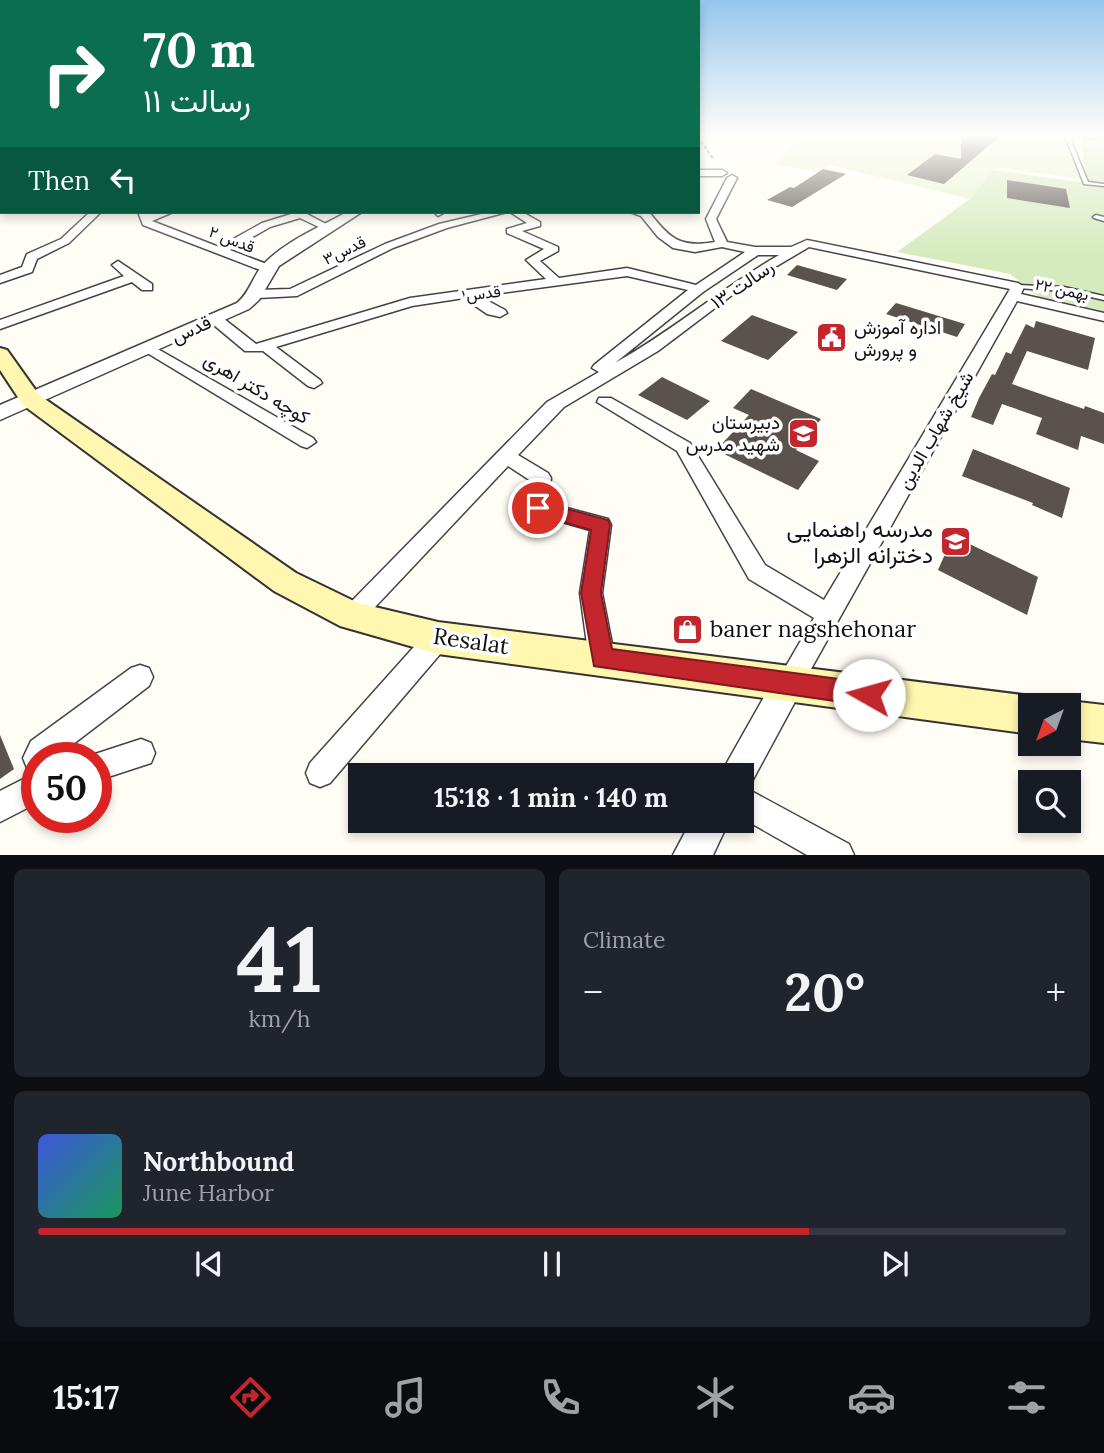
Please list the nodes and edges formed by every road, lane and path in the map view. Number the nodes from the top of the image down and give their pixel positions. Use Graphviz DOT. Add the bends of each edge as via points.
graph roads {
  1 [pos="727,175"];
  2 [pos="1083,176"];
  3 [pos="1104,185"];
  4 [pos="94,214"];
  5 [pos="304,214"];
  6 [pos="352,214"];
  7 [pos="439,214"];
  8 [pos="494,214"];
  9 [pos="518,214"];
  10 [pos="645,214"];
  11 [pos="145,217"];
  12 [pos="1096,217"];
  13 [pos="1104,219"];
  14 [pos="443,226"];
  15 [pos="327,228"];
  16 [pos="722,244"];
  17 [pos="220,251"];
  18 [pos="755,251"];
  19 [pos="792,251"];
  20 [pos="118,265"];
  21 [pos="268,269"];
  22 [pos="133,277"];
  23 [pos="0,279"];
  24 [pos="557,283"];
  25 [pos="147,287"];
  26 [pos="698,289"];
  27 [pos="1015,292"];
  28 [pos="258,294"];
  29 [pos="468,295"];
  30 [pos="1104,298"];
  31 [pos="500,313"];
  32 [pos="1102,316"];
  33 [pos="214,318"];
  34 [pos="0,325"];
  35 [pos="1104,332"];
  36 [pos="267,346"];
  37 [pos="149,348"];
  38 [pos="0,354"];
  39 [pos="314,383"];
  40 [pos="31,400"];
  41 [pos="605,402"];
  42 [pos="553,406"];
  43 [pos="0,413"];
  44 [pos="307,442"];
  45 [pos="507,457"];
  46 [pos="829,615"];
  47 [pos="352,617"];
  48 [pos="438,638"];
  49 [pos="602,659"];
  50 [pos="140,677"];
  51 [pos="788,685"];
  52 [pos="1018,713"];
  53 [pos="1082,721"];
  54 [pos="1104,724"];
  55 [pos="53,742"];
  56 [pos="141,752"];
  57 [pos="112,762"];
  58 [pos="744,763"];
  59 [pos="320,773"];
  60 [pos="21,796"];
  61 [pos="0,807"];
  62 [pos="754,808"];
  63 [pos="704,833"];
  64 [pos="692,855"];
  65 [pos="838,855"];
  1 -- 16 [label="street" via="710,219"];
  2 -- 3 [label="lane" via="1086,183"];
  4 -- 23 [label="street" via="65,241 31,257 28,269"];
  5 -- 15 [label="street"];
  5 -- 17 [label="street" via="266,225"];
  6 -- 15 [label="street"];
  7 -- 14 [label="street" via="446,219"];
  8 -- 14 [label="street, قدس۳"];
  9 -- 24 [label="street" via="536,224 510,231 554,249 532,260"];
  10 -- 16 [label="street" via="663,238 692,251"];
  11 -- 17 [label="street, قدس ۲"];
  12 -- 13 [label="lane"];
  14 -- 28 [label="street, قدس۳" via="389,246 292,293"];
  15 -- 21 [label="street"];
  16 -- 18 [label="street"];
  17 -- 21 [label="street, قدس ۲"];
  18 -- 19 [label="street, رسالت ۱۳"];
  18 -- 26 [label="street, رسالت ۱۳"];
  19 -- 27 [label="street" via="807,243"];
  19 -- 42 [label="street, رسالت ۱۳" via="744,280 653,348"];
  20 -- 22 [label="street"];
  21 -- 28 [label="street"];
  22 -- 25 [label="street"];
  22 -- 34 [label="street"];
  24 -- 26 [label="street, قدس۱" via="626,272"];
  24 -- 29 [label="street, قدس۱"];
  26 -- 42 [label="street, رسالت ۱۳"];
  27 -- 30 [label="lane" via="1064,289"];
  27 -- 32 [label="street, ۲۲ بهمن"];
  27 -- 46 [label="street, شیخ شهاب الدین"];
  28 -- 33 [label="street, قدس"];
  29 -- 31 [label="street"];
  29 -- 36 [label="street, قدس۱" via="410,302"];
  32 -- 35 [label="street"];
  33 -- 36 [label="street" via="250,348"];
  33 -- 37 [label="street, قدس"];
  36 -- 39 [label="street"];
  37 -- 40 [label="street, قدس"];
  37 -- 44 [label="street, کوچه دکتر اهری"];
  38 -- 40 [label="main road, Resalat"];
  40 -- 43 [label="street, قدس"];
  40 -- 47 [label="main road, Resalat" via="285,582"];
  41 -- 46 [label="street" via="684,447 757,572"];
  42 -- 45 [label="street, رسالت ۱۳"];
  45 -- 47 [label="street, رسالت ۱۳"];
  45 -- 49 [label="street" via="541,478 538,508 601,525 591,593"];
  46 -- 51 [label="street, شیخ شهاب الدین"];
  47 -- 48 [label="main road, Resalat"];
  48 -- 49 [label="main road, Resalat"];
  48 -- 59 [label="street"];
  49 -- 51 [label="main road, Resalat"];
  50 -- 55 [label="street"];
  51 -- 52 [label="main road, Resalat"];
  51 -- 58 [label="street, شیخ شهاب الدین"];
  53 -- 54 [label="main road"];
  56 -- 57 [label="street"];
  60 -- 61 [label="street"];
  62 -- 65 [label="street"];
  63 -- 64 [label="street"];
}
